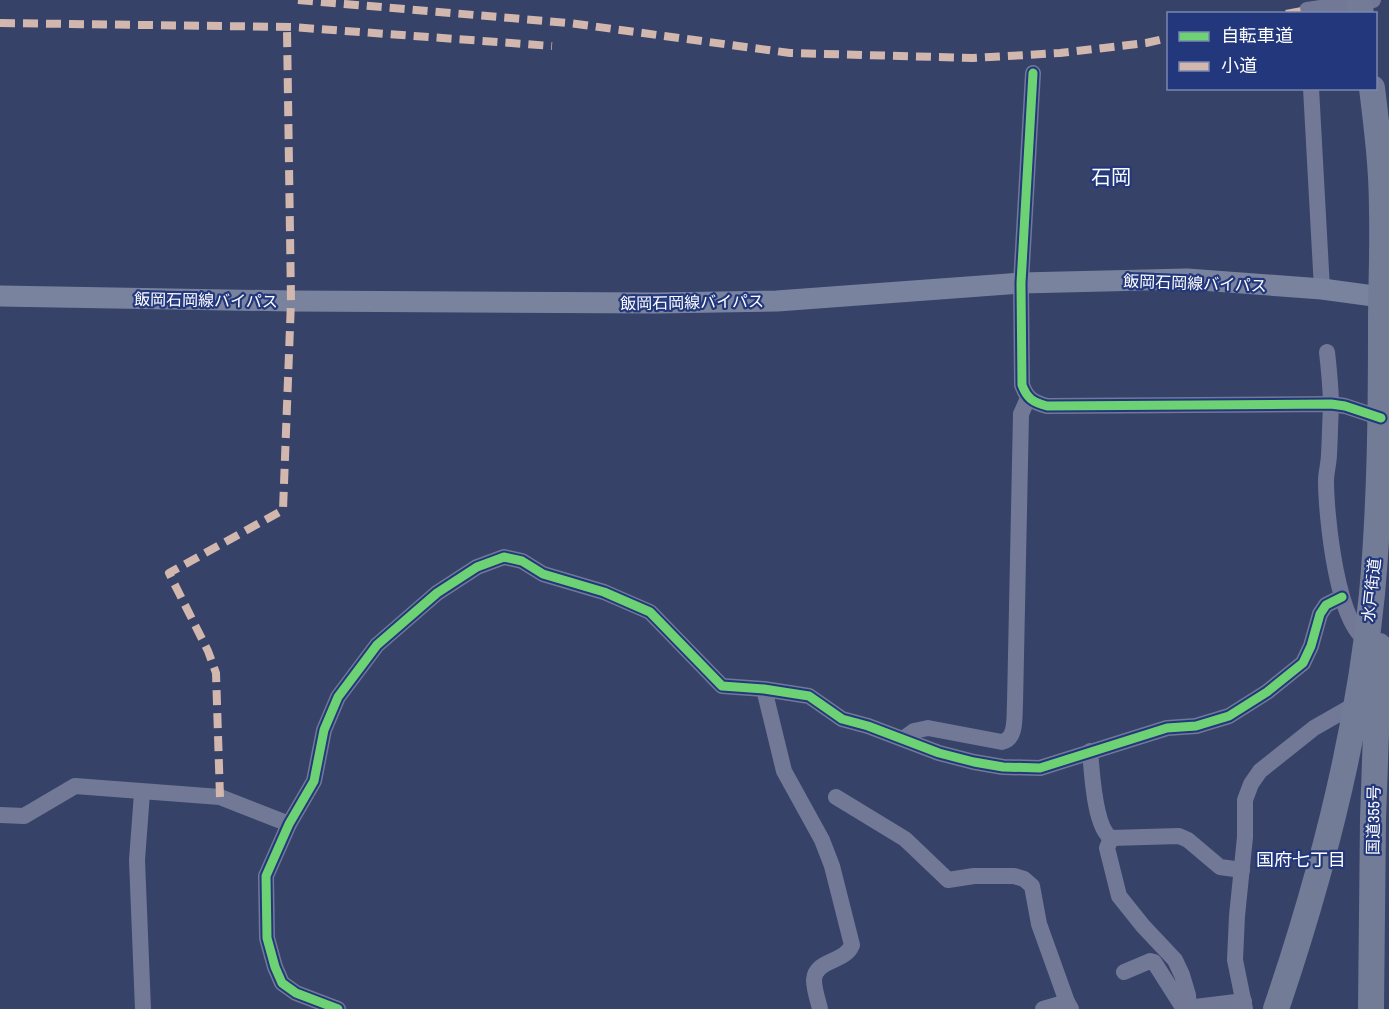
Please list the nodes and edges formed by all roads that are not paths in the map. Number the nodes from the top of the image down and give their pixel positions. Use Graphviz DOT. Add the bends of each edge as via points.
graph roads {
  1 [pos="1363,4"];
  2 [pos="1307,12"];
  3 [pos="1033,73"];
  4 [pos="1311,90"];
  5 [pos="1372,90"];
  6 [pos="1021,283"];
  7 [pos="1322,289"];
  8 [pos="0,296"];
  9 [pos="1385,297"];
  10 [pos="1327,352"];
  11 [pos="1028,398"];
  12 [pos="1331,404"];
  13 [pos="1381,418"];
  14 [pos="1342,597"];
  15 [pos="1371,670"];
  16 [pos="764,689"];
  17 [pos="903,740"];
  18 [pos="1090,751"];
  19 [pos="142,793"];
  20 [pos="836,797"];
  21 [pos="0,816"];
  22 [pos="290,824"];
  23 [pos="1111,838"];
  24 [pos="1242,870"];
  25 [pos="1124,972"];
  26 [pos="1069,1005"];
  27 [pos="1244,1005"];
  28 [pos="1189,1008"];
  29 [pos="143,1009"];
  30 [pos="338,1009"];
  31 [pos="820,1009"];
  32 [pos="1043,1009"];
  33 [pos="1276,1009"];
  34 [pos="1371,1009"];
  1 -- 2 [label="street"];
  3 -- 6 [label="street"];
  4 -- 7 [label="street"];
  5 -- 9 [label="highway, 水戸街道" via="1379,143"];
  6 -- 7 [label="main road, 飯岡石岡線バイパス" via="1187,279"];
  6 -- 8 [label="main road, 飯岡石岡線バイパス" via="777,301 657,303"];
  6 -- 11 [label="street" via="1022,385"];
  7 -- 9 [label="main road, 飯岡石岡線バイパス"];
  9 -- 13 [label="highway, 水戸街道"];
  10 -- 12 [label="street"];
  11 -- 12 [label="street" via="1047,406"];
  11 -- 17 [label="street" via="1021,414 1011,737 1002,742 928,728 914,731"];
  12 -- 13 [label="street"];
  12 -- 14 [label="street" via="1327,512"];
  13 -- 15 [label="highway, 水戸街道"];
  14 -- 15 [label="street"];
  14 -- 18 [label="street" via="1326,605 1320,614 1303,663 1229,716 1196,726 1167,728"];
  15 -- 24 [label="street" via="1314,728 1260,771 1251,784 1245,800"];
  15 -- 33 [label="highway, 水戸街道" via="1302,934"];
  15 -- 34 [label="highway, 国道355号"];
  16 -- 17 [label="street" via="809,696 842,719"];
  16 -- 22 [label="street" via="722,686 650,612 604,592 543,574 522,561 504,558 477,567 437,593 377,645 338,697 324,730 314,781"];
  16 -- 31 [label="street" via="784,771 822,840 852,945 845,955 819,967 814,977"];
  17 -- 18 [label="street" via="974,762 1016,768 1040,768"];
  18 -- 23 [label="street" via="1099,817"];
  19 -- 21 [label="street" via="75,786 24,816"];
  19 -- 22 [label="street" via="220,797"];
  19 -- 29 [label="street" via="137,860"];
  20 -- 26 [label="street" via="905,839 948,880 1014,876 1028,882"];
  22 -- 30 [label="street" via="266,876 267,938 282,983 296,993"];
  23 -- 24 [label="street" via="1179,836 1220,867"];
  23 -- 28 [label="street" via="1107,848 1119,896 1175,960"];
  24 -- 27 [label="street" via="1236,960"];
  25 -- 28 [label="street" via="1154,962 1182,1006"];
  26 -- 32 [label="street"];
  27 -- 28 [label="street"];
}
